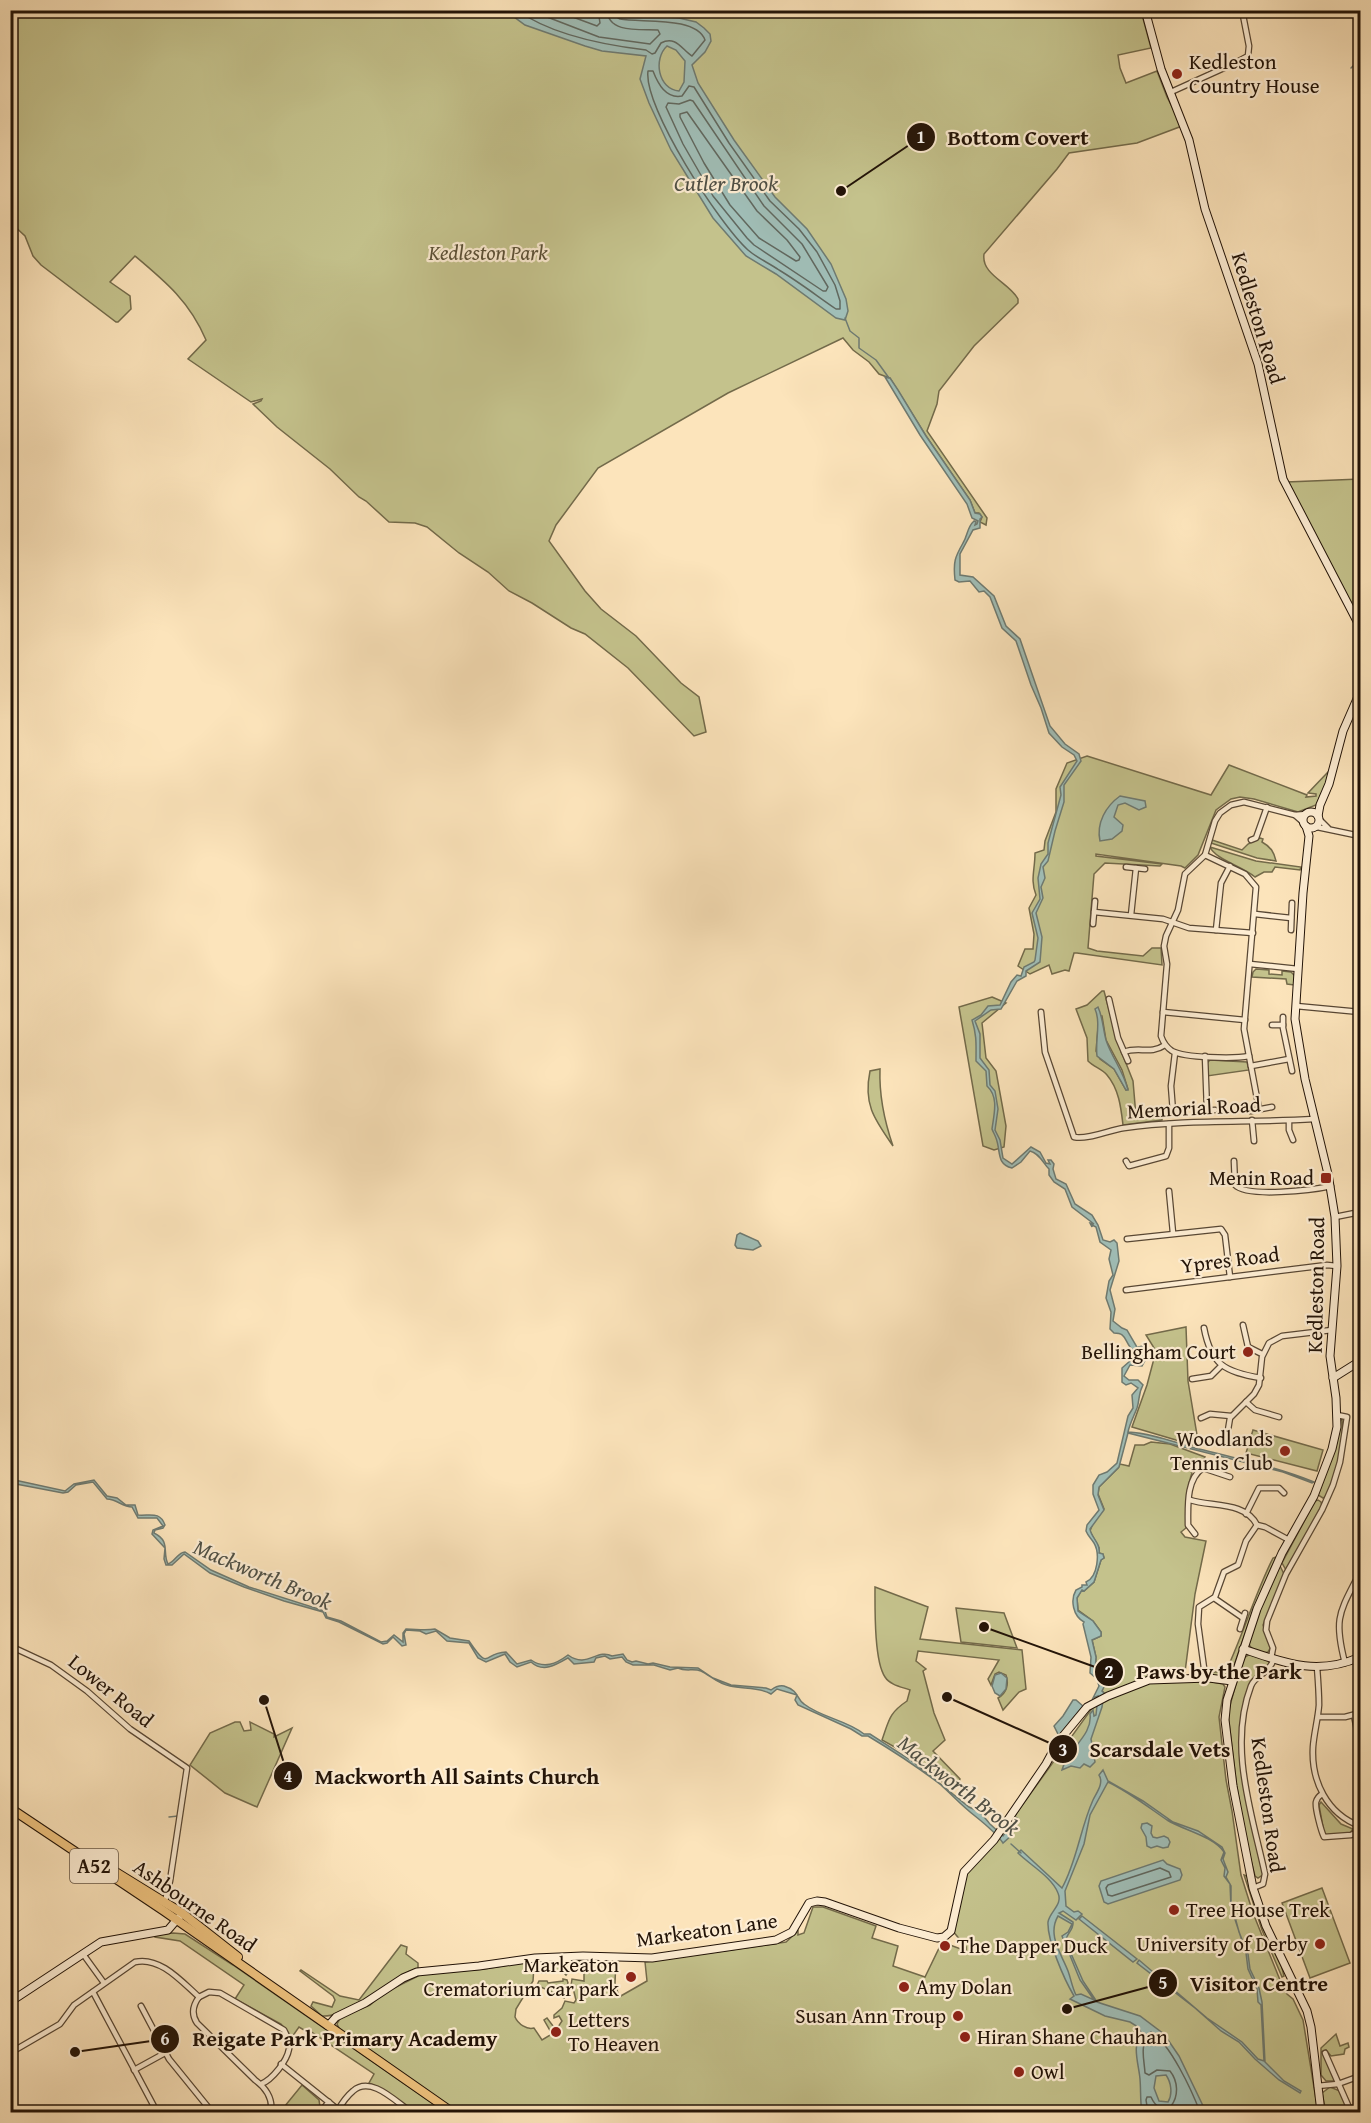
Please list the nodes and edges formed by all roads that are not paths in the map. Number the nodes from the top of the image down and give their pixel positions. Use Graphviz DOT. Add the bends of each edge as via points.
graph roads {
  1 [pos="1145,10"];
  2 [pos="1242,10"];
  3 [pos="1171,92"];
  4 [pos="1360,627"];
  5 [pos="1360,692"];
  6 [pos="1267,807"];
  7 [pos="1295,815"];
  8 [pos="1314,819"];
  9 [pos="1305,824"];
  10 [pos="1309,836"];
  11 [pos="1360,836"];
  12 [pos="1251,840"];
  13 [pos="1205,855"];
  14 [pos="1230,866"];
  15 [pos="1126,867"];
  16 [pos="1136,868"];
  17 [pos="1145,869"];
  18 [pos="1095,901"];
  19 [pos="1292,903"];
  20 [pos="1094,912"];
  21 [pos="1255,914"];
  22 [pos="1131,915"];
  23 [pos="1291,918"];
  24 [pos="1173,922"];
  25 [pos="1093,924"];
  26 [pos="1216,930"];
  27 [pos="1291,930"];
  28 [pos="1253,933"];
  29 [pos="1250,964"];
  30 [pos="1299,969"];
  31 [pos="1109,999"];
  32 [pos="1119,1006"];
  33 [pos="1296,1006"];
  34 [pos="1112,1008"];
  35 [pos="1041,1012"];
  36 [pos="1163,1012"];
  37 [pos="1360,1012"];
  38 [pos="1283,1017"];
  39 [pos="1245,1020"];
  40 [pos="1272,1024"];
  41 [pos="1283,1025"];
  42 [pos="1165,1045"];
  43 [pos="1124,1052"];
  44 [pos="1175,1053"];
  45 [pos="1205,1056"];
  46 [pos="1249,1056"];
  47 [pos="1289,1059"];
  48 [pos="1128,1061"];
  49 [pos="1251,1066"];
  50 [pos="1292,1071"];
  51 [pos="1272,1107"];
  52 [pos="1259,1109"];
  53 [pos="1207,1110"];
  54 [pos="1215,1110"];
  55 [pos="1199,1111"];
  56 [pos="1251,1111"];
  57 [pos="1165,1112"];
  58 [pos="1173,1112"];
  59 [pos="1180,1112"];
  60 [pos="1314,1119"];
  61 [pos="1252,1120"];
  62 [pos="1289,1121"];
  63 [pos="1169,1124"];
  64 [pos="1293,1140"];
  65 [pos="1254,1141"];
  66 [pos="1234,1161"];
  67 [pos="1128,1166"];
  68 [pos="1331,1186"];
  69 [pos="1169,1191"];
  70 [pos="1360,1212"];
  71 [pos="1335,1217"];
  72 [pos="1173,1233"];
  73 [pos="1127,1239"];
  74 [pos="1337,1266"];
  75 [pos="1230,1277"];
  76 [pos="1126,1290"];
  77 [pos="1243,1325"];
  78 [pos="1204,1328"];
  79 [pos="1332,1330"];
  80 [pos="1205,1335"];
  81 [pos="1198,1336"];
  82 [pos="1262,1354"];
  83 [pos="1360,1361"];
  84 [pos="1221,1366"];
  85 [pos="1261,1378"];
  86 [pos="1333,1378"];
  87 [pos="1192,1379"];
  88 [pos="1246,1402"];
  89 [pos="1337,1415"];
  90 [pos="1231,1416"];
  91 [pos="1279,1417"];
  92 [pos="1201,1418"];
  93 [pos="1226,1442"];
  94 [pos="1230,1477"];
  95 [pos="1284,1493"];
  96 [pos="1314,1496"];
  97 [pos="1190,1500"];
  98 [pos="1326,1502"];
  99 [pos="1246,1514"];
  100 [pos="1257,1525"];
  101 [pos="1195,1534"];
  102 [pos="1289,1540"];
  103 [pos="1360,1572"];
  104 [pos="1214,1598"];
  105 [pos="1240,1629"];
  106 [pos="10,1646"];
  107 [pos="1243,1649"];
  108 [pos="1360,1657"];
  109 [pos="1273,1658"];
  110 [pos="1345,1663"];
  111 [pos="1317,1667"];
  112 [pos="1204,1668"];
  113 [pos="1232,1682"];
  114 [pos="1360,1713"];
  115 [pos="1354,1715"];
  116 [pos="1317,1717"];
  117 [pos="1360,1746"];
  118 [pos="1322,1794"];
  119 [pos="10,1808"];
  120 [pos="1253,1888"];
  121 [pos="164,1906"];
  122 [pos="179,1917"];
  123 [pos="83,1953"];
  124 [pos="104,1983"];
  125 [pos="93,1992"];
  126 [pos="199,1997"];
  127 [pos="10,2002"];
  128 [pos="141,2006"];
  129 [pos="328,2026"];
  130 [pos="10,2053"];
  131 [pos="165,2053"];
  132 [pos="1325,2053"];
  133 [pos="281,2064"];
  134 [pos="134,2070"];
  135 [pos="1360,2076"];
  136 [pos="261,2084"];
  137 [pos="1338,2084"];
  138 [pos="1317,2086"];
  139 [pos="329,2102"];
  140 [pos="339,2111"];
  141 [pos="157,2112"];
  142 [pos="212,2112"];
  143 [pos="271,2112"];
  144 [pos="320,2112"];
  145 [pos="411,2112"];
  146 [pos="452,2112"];
  147 [pos="1321,2112"];
  148 [pos="1352,2112"];
  1 -- 3 [label="street, Kedleston Road"];
  2 -- 3 [label="street" via="1248,56"];
  3 -- 4 [label="street, Kedleston Road" via="1187,134 1205,209 1258,364 1283,478"];
  5 -- 8 [label="street"];
  6 -- 7 [label="street"];
  6 -- 12 [label="street" via="1261,835"];
  6 -- 13 [label="street" via="1244,802 1226,807 1215,821"];
  7 -- 8 [label="street"];
  7 -- 9 [label="street"];
  8 -- 9 [label="street"];
  8 -- 9 [label="street"];
  8 -- 10 [label="street"];
  8 -- 11 [label="street" via="1328,828"];
  9 -- 10 [label="street, Kedleston Road"];
  10 -- 30 [label="street, Kedleston Road"];
  13 -- 14 [label="street"];
  13 -- 24 [label="street" via="1185,874"];
  14 -- 21 [label="street" via="1254,882"];
  14 -- 26 [label="street" via="1221,884"];
  15 -- 16 [label="street"];
  16 -- 17 [label="street"];
  16 -- 22 [label="street"];
  18 -- 20 [label="street"];
  19 -- 23 [label="street"];
  20 -- 22 [label="street"];
  20 -- 25 [label="street"];
  21 -- 23 [label="street"];
  21 -- 28 [label="street"];
  22 -- 24 [label="street"];
  23 -- 27 [label="street"];
  24 -- 26 [label="street"];
  24 -- 36 [label="street" via="1164,942 1167,964"];
  26 -- 28 [label="street"];
  28 -- 29 [label="street"];
  29 -- 30 [label="street"];
  29 -- 39 [label="street"];
  30 -- 33 [label="street, Kedleston Road"];
  31 -- 34 [label="street"];
  32 -- 34 [label="street"];
  33 -- 37 [label="street"];
  33 -- 60 [label="street, Kedleston Road" via="1295,1025"];
  34 -- 43 [label="street"];
  35 -- 63 [label="street, Memorial Road" via="1044,1052 1072,1134 1078,1138 1109,1130"];
  36 -- 39 [label="street"];
  36 -- 42 [label="street" via="1161,1036"];
  38 -- 41 [label="street"];
  39 -- 46 [label="street"];
  40 -- 41 [label="street"];
  41 -- 47 [label="street"];
  42 -- 43 [label="street" via="1154,1051"];
  42 -- 44 [label="street"];
  43 -- 48 [label="street"];
  44 -- 45 [label="street"];
  44 -- 58 [label="street"];
  45 -- 46 [label="street"];
  45 -- 53 [label="street"];
  46 -- 49 [label="street"];
  47 -- 49 [label="street"];
  47 -- 50 [label="street"];
  49 -- 52 [label="street"];
  51 -- 52 [label="street"];
  52 -- 56 [label="street"];
  53 -- 54 [label="street"];
  53 -- 55 [label="street"];
  57 -- 58 [label="street"];
  58 -- 59 [label="street"];
  60 -- 62 [label="street, Memorial Road"];
  60 -- 68 [label="street, Kedleston Road"];
  61 -- 62 [label="street, Memorial Road"];
  61 -- 63 [label="street, Memorial Road"];
  61 -- 65 [label="street"];
  62 -- 64 [label="street"];
  63 -- 67 [label="street" via="1166,1156"];
  66 -- 68 [label="street" via="1236,1187"];
  68 -- 71 [label="street, Kedleston Road"];
  69 -- 72 [label="street"];
  70 -- 71 [label="street"];
  71 -- 74 [label="street, Kedleston Road"];
  72 -- 73 [label="street"];
  72 -- 75 [label="street" via="1223,1230"];
  74 -- 75 [label="street, Ypres Road"];
  74 -- 79 [label="street, Kedleston Road"];
  75 -- 76 [label="street, Ypres Road"];
  77 -- 82 [label="street" via="1248,1347"];
  78 -- 80 [label="street"];
  79 -- 82 [label="street" via="1280,1337 1269,1343"];
  79 -- 86 [label="street, Kedleston Road"];
  80 -- 81 [label="street"];
  80 -- 84 [label="street" via="1211,1355"];
  82 -- 85 [label="street"];
  83 -- 86 [label="street"];
  84 -- 85 [label="street"];
  84 -- 87 [label="street" via="1211,1376"];
  85 -- 88 [label="street"];
  86 -- 89 [label="street, Kedleston Road"];
  88 -- 90 [label="street"];
  88 -- 91 [label="street" via="1255,1410"];
  89 -- 96 [label="street, Kedleston Road" via="1332,1449"];
  89 -- 98 [label="street, Kedleston Road" via="1347,1417 1340,1462"];
  90 -- 92 [label="street" via="1210,1414"];
  90 -- 93 [label="street"];
  94 -- 97 [label="street" via="1202,1468 1191,1480"];
  95 -- 99 [label="street" via="1279,1488 1257,1489"];
  96 -- 98 [label="street"];
  96 -- 102 [label="street, Kedleston Road"];
  97 -- 99 [label="street" via="1233,1507"];
  97 -- 101 [label="street" via="1188,1525"];
  98 -- 109 [label="street, Kedleston Road" via="1286,1574 1267,1621"];
  99 -- 100 [label="street"];
  100 -- 102 [label="street"];
  100 -- 104 [label="street" via="1237,1566 1223,1573"];
  102 -- 107 [label="street, Kedleston Road" via="1265,1589"];
  103 -- 110 [label="street" via="1338,1622"];
  104 -- 105 [label="street" via="1244,1616"];
  104 -- 112 [label="street" via="1197,1610"];
  106 -- 121 [label="street, Lower Road" via="44,1660 76,1682 130,1730 187,1768"];
  107 -- 109 [label="street"];
  107 -- 113 [label="street, Kedleston Road"];
  108 -- 110 [label="street"];
  109 -- 111 [label="street"];
  109 -- 120 [label="street, Kedleston Road" via="1270,1670 1252,1683 1242,1722 1245,1783 1265,1874 1263,1884"];
  110 -- 111 [label="street"];
  111 -- 116 [label="street"];
  113 -- 120 [label="street, Kedleston Road" via="1225,1709 1228,1752"];
  113 -- 129 [label="street, Markeaton Lane" via="1214,1678 1149,1680 1087,1707 1058,1742 994,1840 964,1872 951,1931 940,1938 825,1902 813,1902 807,1905 792,1932 776,1940 652,1958 535,1958 417,1972 333,2019"];
  114 -- 115 [label="street"];
  115 -- 116 [label="street"];
  115 -- 117 [label="street"];
  116 -- 118 [label="street" via="1313,1758"];
  118 -- 118 [label="street" via="1316,1804 1324,1837 1358,1832 1360,1826 1345,1819"];
  119 -- 121 [label="highway, Ashbourne Road / A52"];
  120 -- 138 [label="street, Kedleston Road" via="1266,1926 1307,2011"];
  121 -- 122 [label="highway, Ashbourne Road / A52"];
  122 -- 123 [label="street" via="168,1930 105,1941"];
  122 -- 129 [label="highway, Ashbourne Road / A52"];
  123 -- 124 [label="street"];
  123 -- 127 [label="street"];
  124 -- 125 [label="street"];
  124 -- 126 [label="street" via="131,1964 146,1961 158,1964"];
  125 -- 130 [label="street" via="74,2005 60,2024"];
  125 -- 134 [label="street"];
  126 -- 133 [label="street" via="209,1992 220,1994 284,2030 290,2046"];
  126 -- 136 [label="street" via="193,2007 197,2024"];
  128 -- 131 [label="street"];
  129 -- 146 [label="highway, Ashbourne Road / A52"];
  131 -- 134 [label="street"];
  131 -- 142 [label="street"];
  132 -- 137 [label="street"];
  133 -- 136 [label="street"];
  133 -- 139 [label="street"];
  134 -- 141 [label="street"];
  135 -- 137 [label="street"];
  136 -- 143 [label="street" via="270,2097"];
  137 -- 138 [label="street"];
  137 -- 148 [label="street"];
  138 -- 147 [label="street, Kedleston Road"];
  139 -- 140 [label="street"];
  139 -- 144 [label="street"];
  140 -- 145 [label="street" via="352,2091 366,2085"];
}
